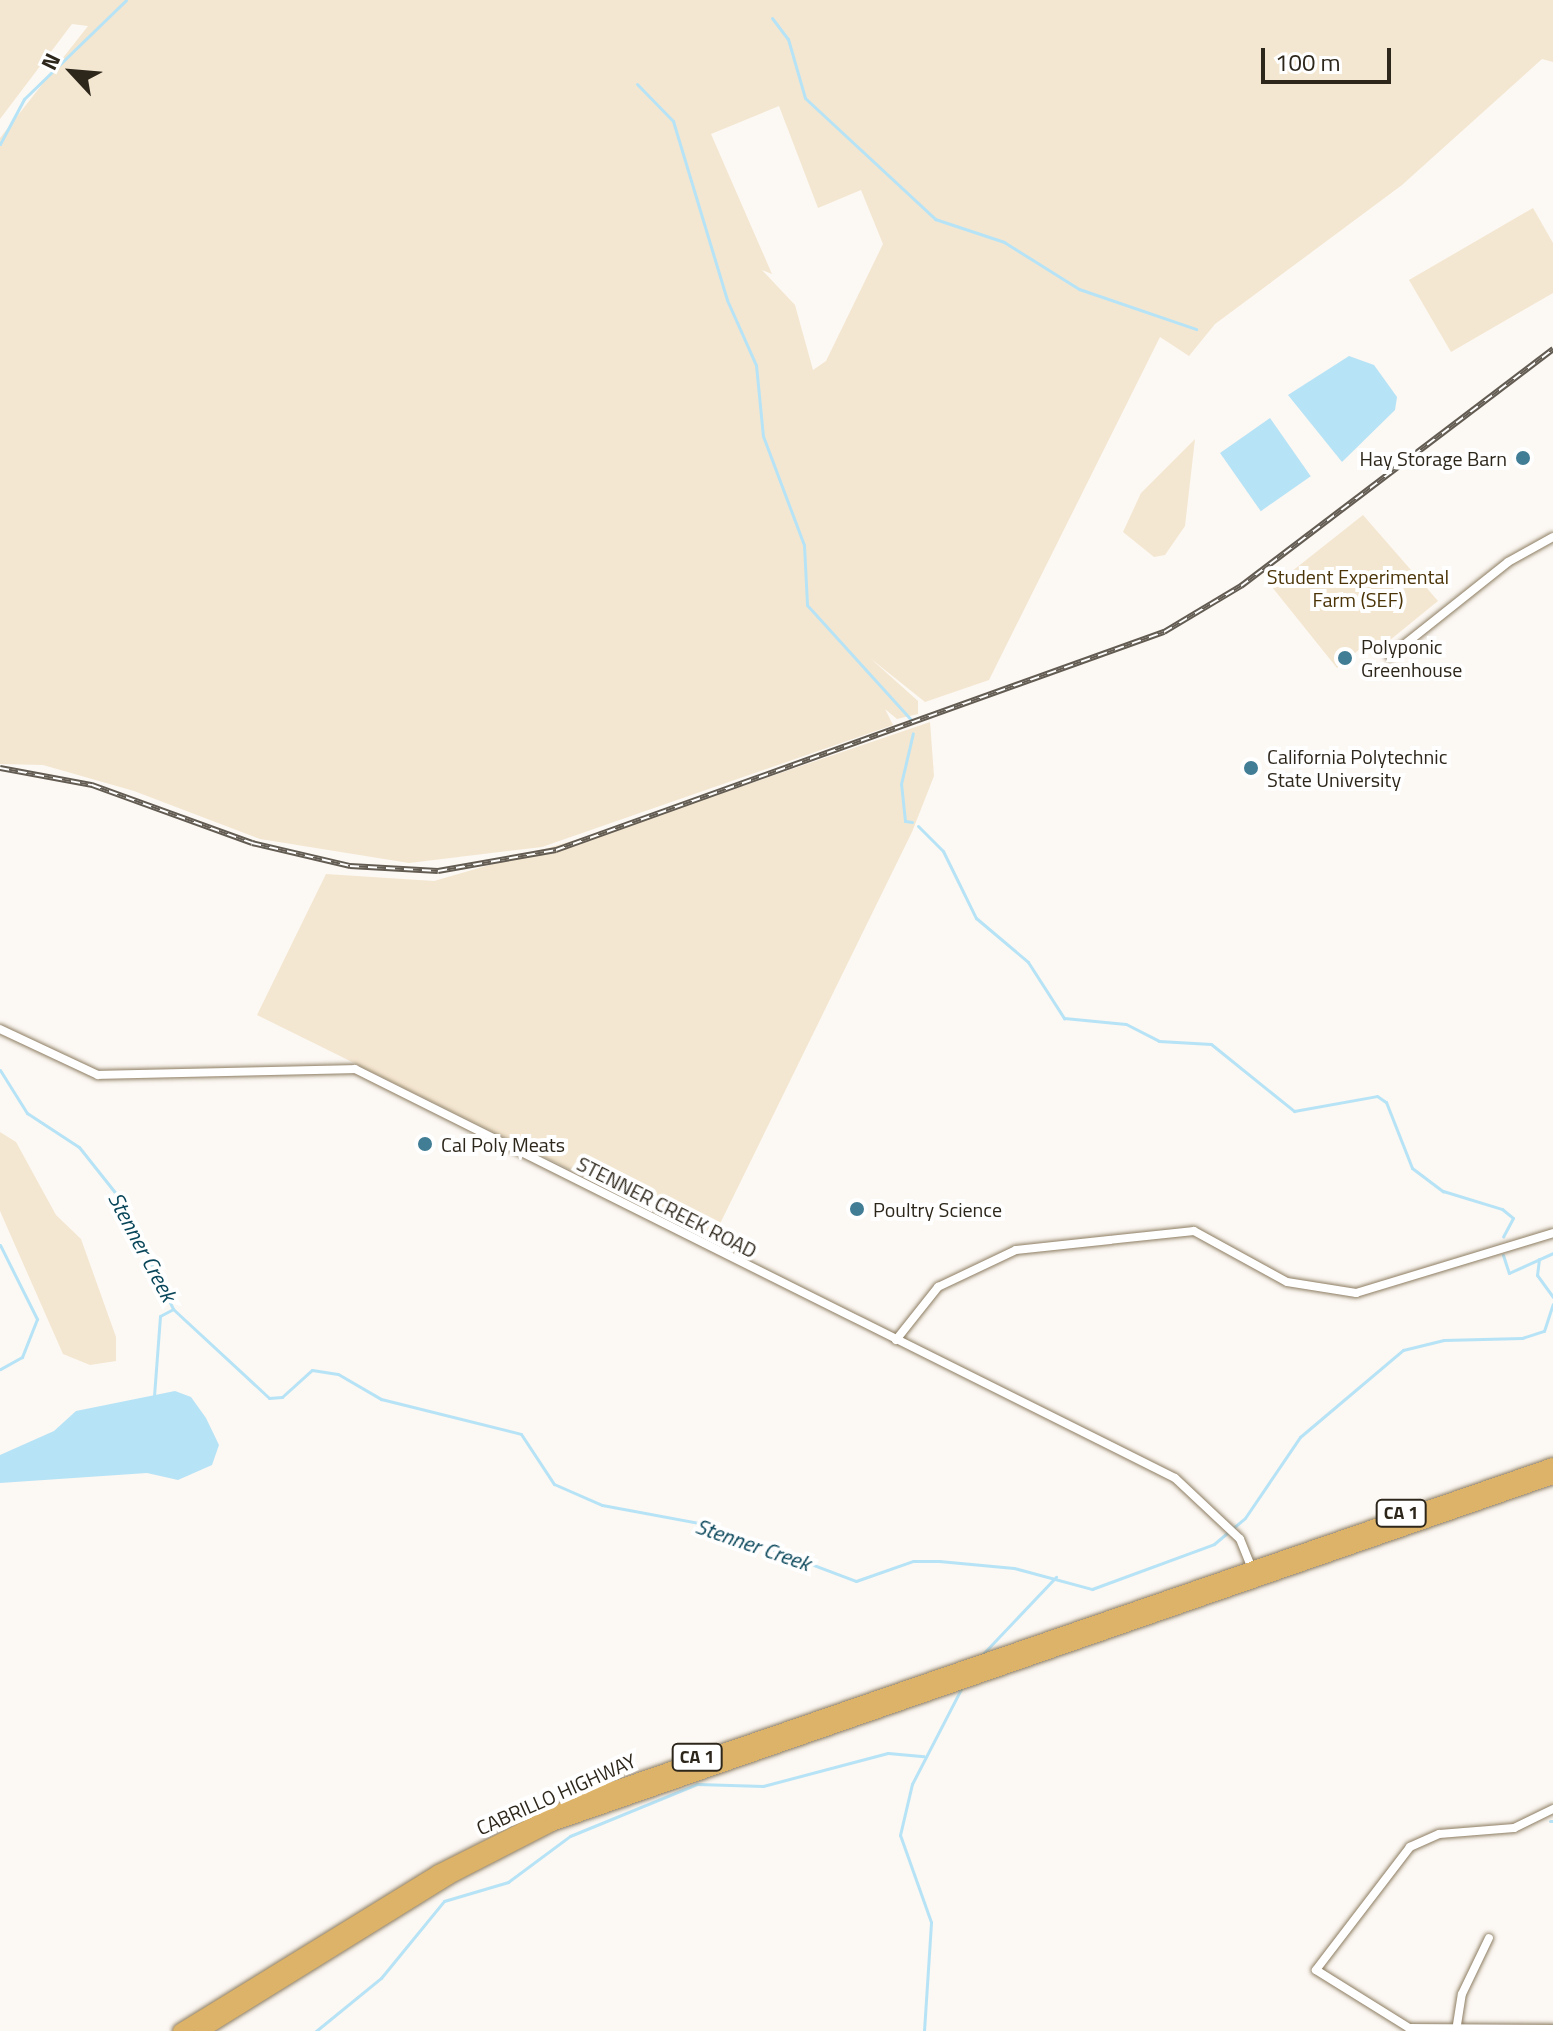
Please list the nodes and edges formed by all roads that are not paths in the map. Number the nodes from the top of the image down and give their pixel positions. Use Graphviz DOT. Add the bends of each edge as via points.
graph roads {
  1 [pos="1553,537"];
  2 [pos="1390,656"];
  3 [pos="0,1029"];
  4 [pos="1553,1233"];
  5 [pos="896,1340"];
  6 [pos="1553,1465"];
  7 [pos="1553,1477"];
  8 [pos="1254,1572"];
  9 [pos="1553,1809"];
  10 [pos="1489,1938"];
  11 [pos="1553,2029"];
  12 [pos="180,2031"];
  13 [pos="201,2031"];
  14 [pos="1456,2031"];
  1 -- 2 [label="street" via="1508,562"];
  3 -- 5 [label="street, STENNER CREEK ROAD" via="98,1075 355,1069"];
  4 -- 5 [label="street" via="1356,1293 1287,1282 1194,1231 1016,1250 938,1287"];
  5 -- 8 [label="street, STENNER CREEK ROAD" via="1175,1478 1240,1539"];
  6 -- 8 [label="highway, CA 1"];
  7 -- 8 [label="highway, CA 1"];
  8 -- 12 [label="highway, CABRILLO HIGHWAY / CA 1" via="584,1799 438,1872"];
  8 -- 13 [label="highway, CABRILLO HIGHWAY / CA 1" via="552,1824 449,1877"];
  9 -- 14 [label="street" via="1514,1828 1439,1834 1410,1847 1316,1970 1397,2024"];
  10 -- 14 [label="street" via="1462,1994"];
  11 -- 14 [label="street"];
}
